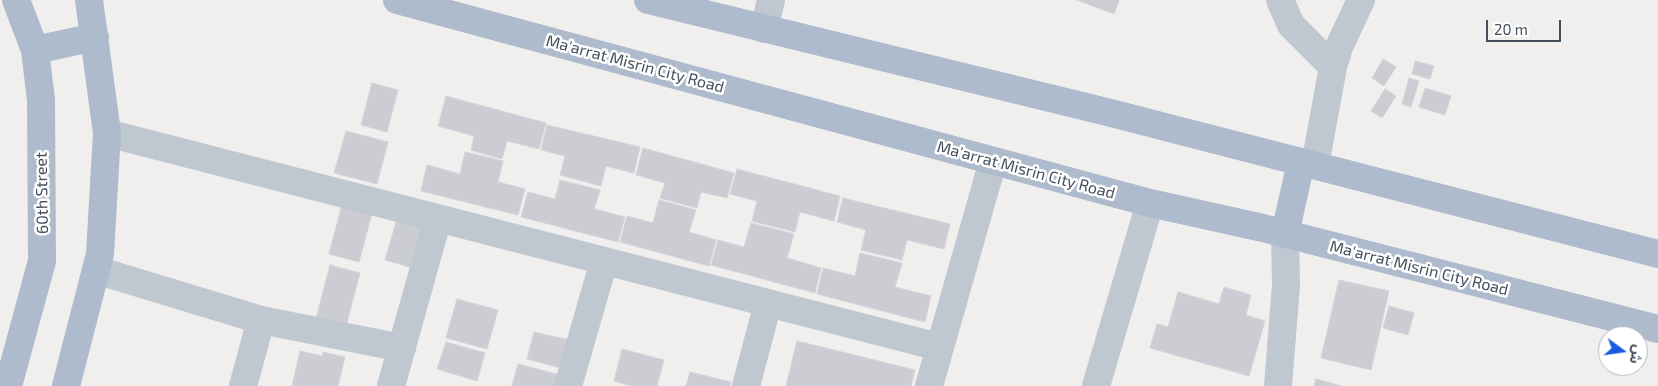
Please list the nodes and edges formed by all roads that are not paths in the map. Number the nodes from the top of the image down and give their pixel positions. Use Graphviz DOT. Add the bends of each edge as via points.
graph roads {
  1 [pos="16,0"];
  2 [pos="89,0"];
  3 [pos="397,0"];
  4 [pos="648,0"];
  5 [pos="770,0"];
  6 [pos="1280,0"];
  7 [pos="1361,0"];
  8 [pos="764,29"];
  9 [pos="95,37"];
  10 [pos="35,50"];
  11 [pos="1333,67"];
  12 [pos="107,133"];
  13 [pos="993,161"];
  14 [pos="1308,164"];
  15 [pos="1150,203"];
  16 [pos="438,218"];
  17 [pos="1285,234"];
  18 [pos="1658,254"];
  19 [pos="604,261"];
  20 [pos="96,270"];
  21 [pos="768,303"];
  22 [pos="261,320"];
  23 [pos="1658,329"];
  24 [pos="939,347"];
  25 [pos="402,348"];
  26 [pos="8,386"];
  27 [pos="66,386"];
  28 [pos="243,386"];
  29 [pos="392,386"];
  30 [pos="568,386"];
  31 [pos="746,386"];
  32 [pos="929,386"];
  33 [pos="1096,386"];
  34 [pos="1278,386"];
  1 -- 10 [label="main road, 60th Street"];
  2 -- 9 [label="main road"];
  3 -- 13 [label="main road, Ma'arrat Misrin City Road"];
  4 -- 8 [label="main road"];
  5 -- 8 [label="street"];
  6 -- 11 [label="street" via="1290,25"];
  7 -- 11 [label="street"];
  8 -- 14 [label="main road"];
  9 -- 10 [label="main road"];
  9 -- 12 [label="main road"];
  10 -- 26 [label="main road, 60th Street" via="41,100 42,261"];
  11 -- 14 [label="street"];
  12 -- 16 [label="street"];
  12 -- 20 [label="main road" via="100,254"];
  13 -- 15 [label="main road, Ma'arrat Misrin City Road"];
  13 -- 24 [label="street"];
  14 -- 17 [label="main road"];
  14 -- 18 [label="main road"];
  15 -- 17 [label="main road, Ma'arrat Misrin City Road"];
  15 -- 33 [label="street"];
  16 -- 19 [label="street"];
  16 -- 25 [label="street"];
  17 -- 23 [label="main road, Ma'arrat Misrin City Road"];
  17 -- 34 [label="street" via="1286,285"];
  19 -- 21 [label="street"];
  19 -- 30 [label="street"];
  20 -- 22 [label="street"];
  20 -- 27 [label="main road"];
  21 -- 24 [label="street"];
  21 -- 31 [label="street"];
  22 -- 25 [label="street"];
  22 -- 28 [label="street"];
  24 -- 32 [label="street"];
  25 -- 29 [label="street"];
}
